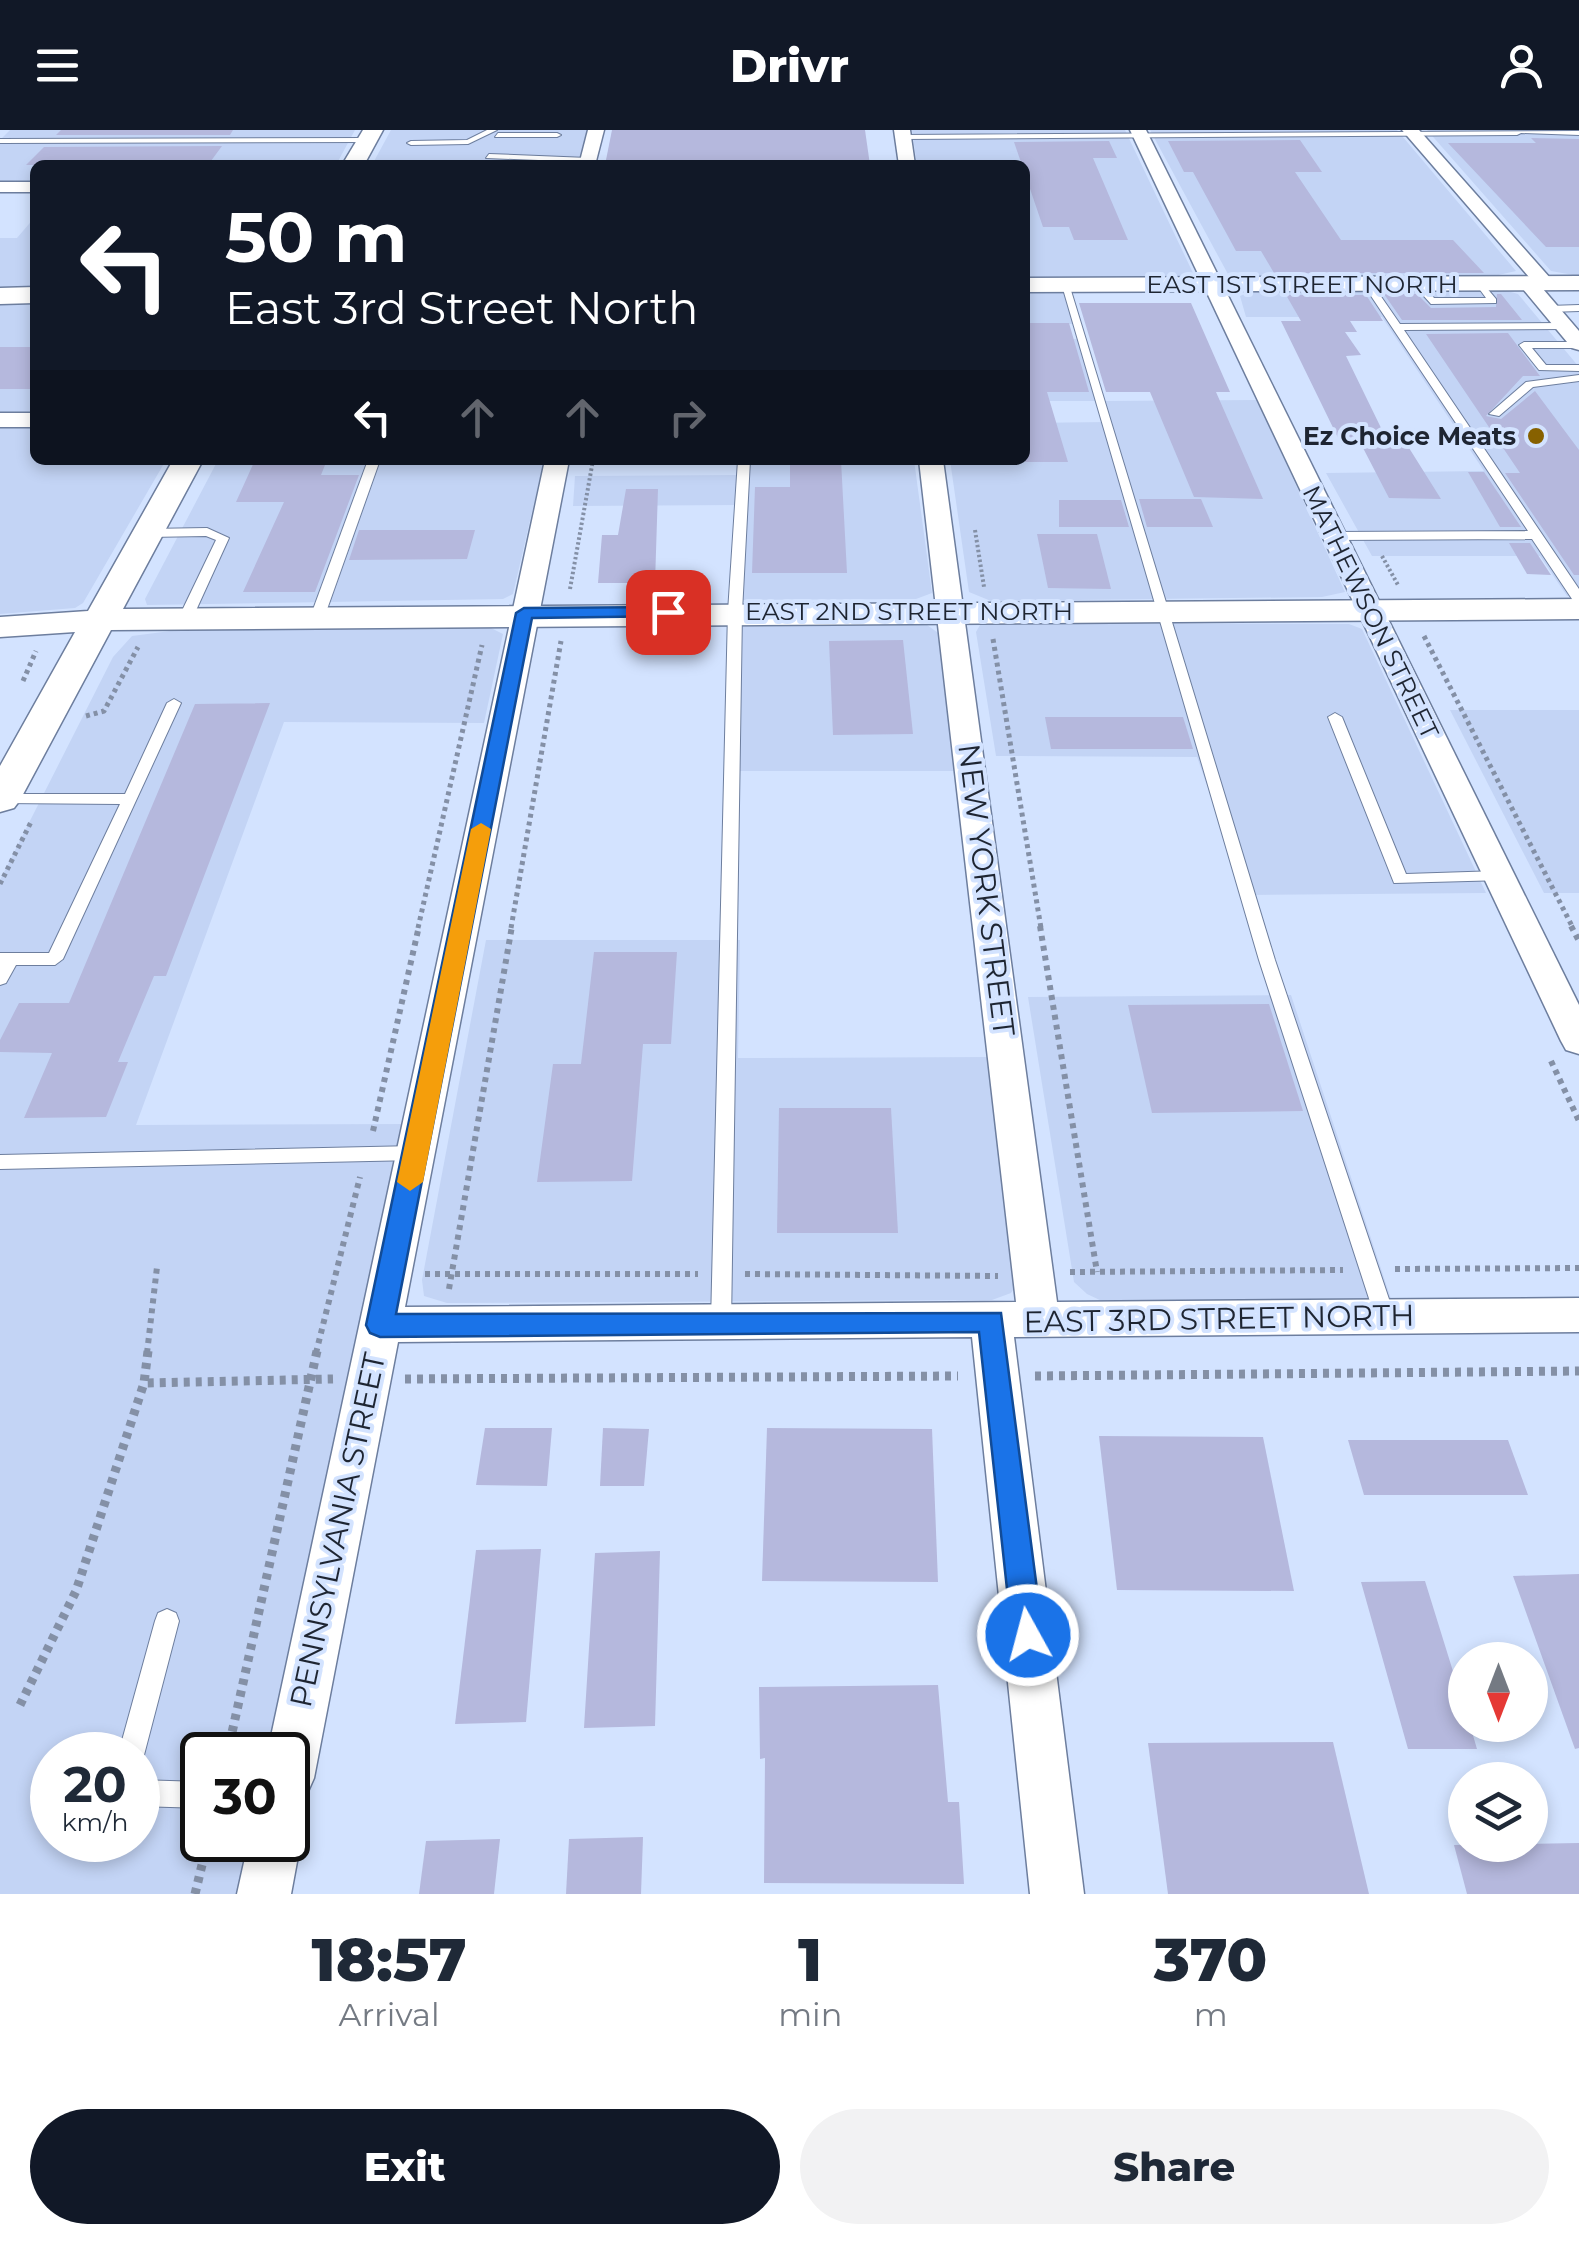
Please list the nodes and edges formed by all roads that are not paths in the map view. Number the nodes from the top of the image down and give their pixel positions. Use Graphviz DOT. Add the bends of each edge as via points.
graph roads {
  1 [pos="596,130"];
  2 [pos="497,132"];
  3 [pos="1515,132"];
  4 [pos="1579,132"];
  5 [pos="902,133"];
  6 [pos="1413,133"];
  7 [pos="1139,134"];
  8 [pos="370,135"];
  9 [pos="557,135"];
  10 [pos="0,141"];
  11 [pos="411,143"];
  12 [pos="357,160"];
  13 [pos="487,160"];
  14 [pos="588,160"];
  15 [pos="907,160"];
  16 [pos="0,187"];
  17 [pos="30,187"];
  18 [pos="1579,283"];
  19 [pos="1030,284"];
  20 [pos="1064,284"];
  21 [pos="1212,284"];
  22 [pos="1368,284"];
  23 [pos="1540,292"];
  24 [pos="30,295"];
  25 [pos="0,296"];
  26 [pos="1579,308"];
  27 [pos="1564,326"];
  28 [pos="1397,327"];
  29 [pos="1579,344"];
  30 [pos="1579,368"];
  31 [pos="1579,378"];
  32 [pos="1495,414"];
  33 [pos="0,420"];
  34 [pos="30,420"];
  35 [pos="185,465"];
  36 [pos="372,465"];
  37 [pos="555,465"];
  38 [pos="744,465"];
  39 [pos="932,465"];
  40 [pos="148,533"];
  41 [pos="1536,535"];
  42 [pos="1334,536"];
  43 [pos="1579,600"];
  44 [pos="1579,609"];
  45 [pos="1161,610"];
  46 [pos="1370,610"];
  47 [pos="952,611"];
  48 [pos="735,612"];
  49 [pos="524,613"];
  50 [pos="318,615"];
  51 [pos="186,617"];
  52 [pos="99,620"];
  53 [pos="0,626"];
  54 [pos="174,703"];
  55 [pos="1336,717"];
  56 [pos="1,799"];
  57 [pos="130,799"];
  58 [pos="1499,876"];
  59 [pos="5,959"];
  60 [pos="0,979"];
  61 [pos="1579,1041"];
  62 [pos="416,1153"];
  63 [pos="0,1162"];
  64 [pos="1579,1316"];
  65 [pos="1384,1317"];
  66 [pos="992,1321"];
  67 [pos="1040,1321"];
  68 [pos="721,1323"];
  69 [pos="380,1325"];
  70 [pos="167,1620"];
  71 [pos="137,1732"];
  72 [pos="297,1732"];
  73 [pos="271,1862"];
  74 [pos="264,1894"];
  75 [pos="1057,1894"];
  1 -- 14 [label="street"];
  2 -- 9 [label="lane"];
  2 -- 11 [label="lane" via="468,142"];
  2 -- 13 [label="lane"];
  3 -- 4 [label="lane"];
  3 -- 6 [label="lane"];
  5 -- 7 [label="lane"];
  5 -- 15 [label="street"];
  6 -- 7 [label="lane"];
  6 -- 23 [label="street"];
  7 -- 21 [label="street, MATHEWSON STREET"];
  8 -- 10 [label="lane"];
  8 -- 12 [label="street"];
  16 -- 17 [label="street"];
  18 -- 23 [label="street, EAST 1ST STREET NORTH"];
  19 -- 20 [label="street, EAST 1ST STREET NORTH"];
  20 -- 21 [label="street, EAST 1ST STREET NORTH"];
  20 -- 45 [label="lane"];
  21 -- 22 [label="street, EAST 1ST STREET NORTH"];
  21 -- 42 [label="street, MATHEWSON STREET"];
  22 -- 23 [label="street, EAST 1ST STREET NORTH" via="1480,284"];
  22 -- 28 [label="lane"];
  23 -- 26 [label="lane"];
  23 -- 27 [label="street"];
  24 -- 25 [label="street"];
  27 -- 28 [label="lane"];
  27 -- 29 [label="street"];
  28 -- 41 [label="lane"];
  29 -- 30 [label="lane" via="1524,345 1543,368"];
  31 -- 32 [label="lane" via="1530,384"];
  33 -- 34 [label="street"];
  35 -- 40 [label="street"];
  36 -- 50 [label="lane"];
  37 -- 49 [label="street, PENNSYLVANIA STREET"];
  38 -- 48 [label="lane"];
  39 -- 47 [label="street, NEW YORK STREET"];
  40 -- 51 [label="lane" via="223,538"];
  40 -- 52 [label="street"];
  41 -- 42 [label="lane"];
  41 -- 43 [label="lane"];
  42 -- 46 [label="street, MATHEWSON STREET"];
  44 -- 46 [label="street, EAST 2ND STREET NORTH"];
  45 -- 46 [label="street, EAST 2ND STREET NORTH"];
  45 -- 47 [label="street, EAST 2ND STREET NORTH"];
  45 -- 65 [label="lane"];
  46 -- 58 [label="street, MATHEWSON STREET"];
  47 -- 48 [label="street, EAST 2ND STREET NORTH"];
  47 -- 67 [label="street, NEW YORK STREET"];
  48 -- 49 [label="street, EAST 2ND STREET NORTH"];
  48 -- 68 [label="lane"];
  49 -- 50 [label="street, EAST 2ND STREET NORTH"];
  49 -- 62 [label="street, PENNSYLVANIA STREET"];
  50 -- 51 [label="street, EAST 2ND STREET NORTH"];
  51 -- 52 [label="street, EAST 2ND STREET NORTH"];
  52 -- 53 [label="street, EAST 2ND STREET NORTH"];
  52 -- 56 [label="street"];
  54 -- 57 [label="lane"];
  55 -- 58 [label="lane" via="1400,879"];
  56 -- 57 [label="lane"];
  57 -- 59 [label="lane" via="55,959"];
  58 -- 61 [label="street, MATHEWSON STREET"];
  59 -- 60 [label="lane"];
  62 -- 63 [label="lane"];
  62 -- 69 [label="street, PENNSYLVANIA STREET"];
  64 -- 65 [label="street, EAST 3RD STREET NORTH"];
  65 -- 67 [label="street, EAST 3RD STREET NORTH"];
  66 -- 67 [label="street, EAST 3RD STREET NORTH"];
  66 -- 68 [label="street, EAST 3RD STREET NORTH"];
  66 -- 75 [label="street"];
  68 -- 69 [label="street, EAST 3RD STREET NORTH"];
  69 -- 72 [label="street, PENNSYLVANIA STREET"];
  70 -- 71 [label="lane"];
  73 -- 74 [label="street"];
}
